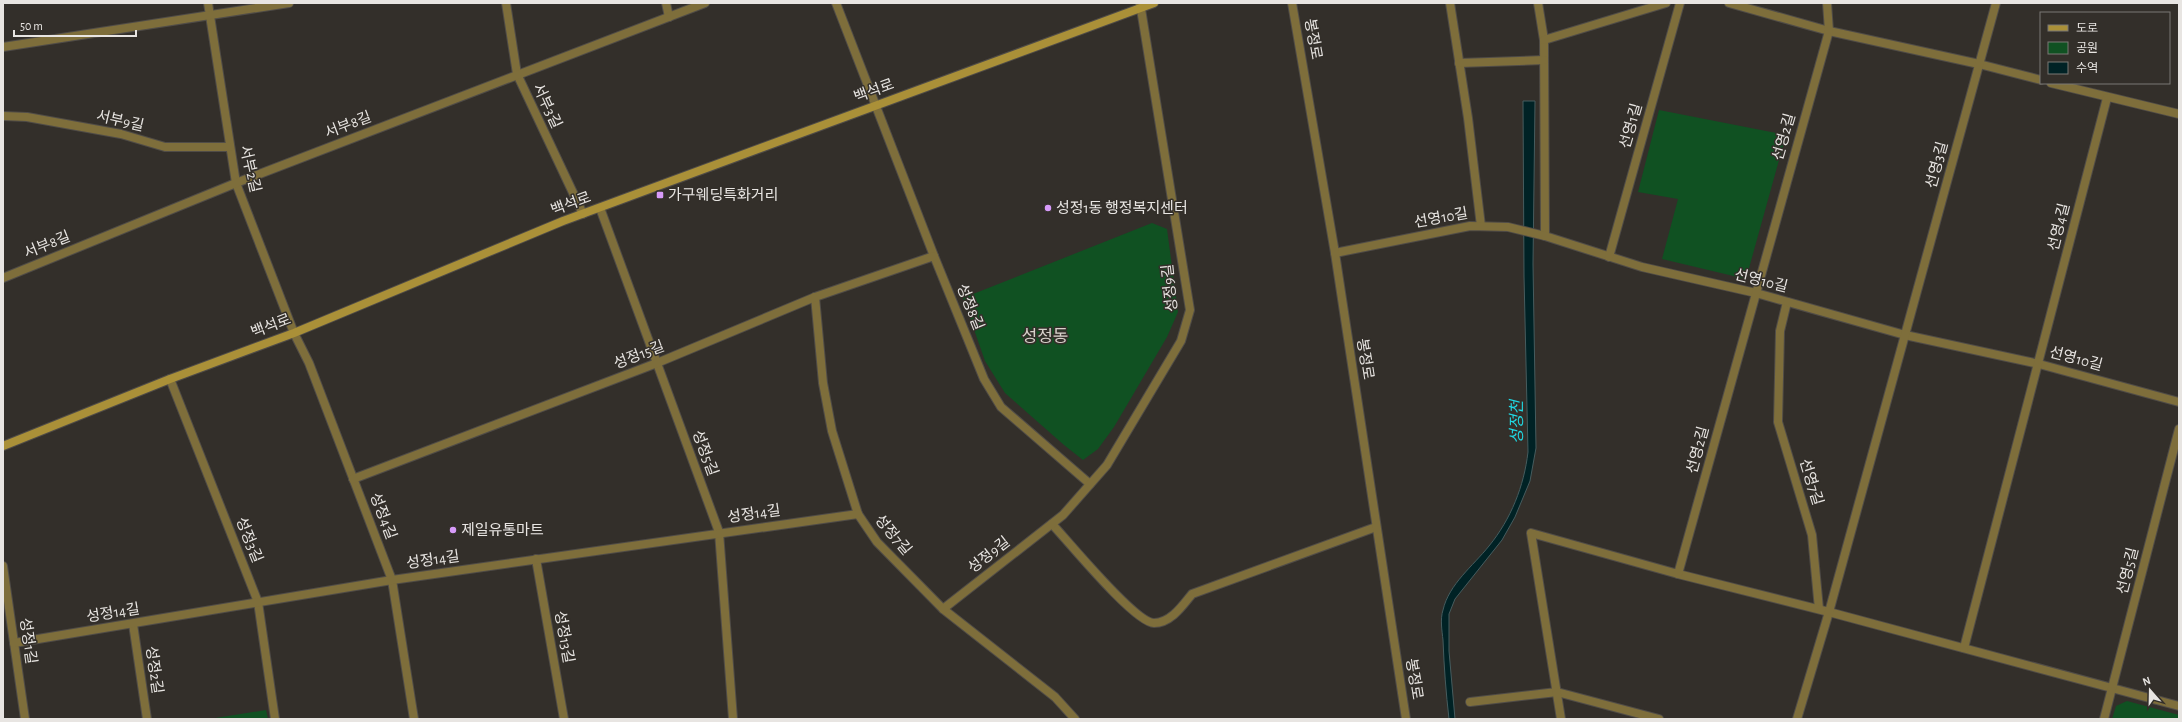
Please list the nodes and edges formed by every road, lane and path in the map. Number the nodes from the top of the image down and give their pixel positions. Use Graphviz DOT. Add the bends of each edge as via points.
graph roads {
  1 [pos="208,3"];
  2 [pos="289,3"];
  3 [pos="506,3"];
  4 [pos="666,3"];
  5 [pos="705,3"];
  6 [pos="836,3"];
  7 [pos="1154,3"];
  8 [pos="1292,3"];
  9 [pos="1450,3"];
  10 [pos="1538,3"];
  11 [pos="1666,3"];
  12 [pos="1680,3"];
  13 [pos="1729,3"];
  14 [pos="1827,3"];
  15 [pos="1996,3"];
  16 [pos="1140,6"];
  17 [pos="210,15"];
  18 [pos="668,17"];
  19 [pos="1829,31"];
  20 [pos="1544,40"];
  21 [pos="3,47"];
  22 [pos="1544,60"];
  23 [pos="1459,63"];
  24 [pos="1978,64"];
  25 [pos="517,74"];
  26 [pos="2040,80"];
  27 [pos="2055,84"];
  28 [pos="2107,98"];
  29 [pos="876,105"];
  30 [pos="2179,114"];
  31 [pos="3,116"];
  32 [pos="230,146"];
  33 [pos="236,183"];
  34 [pos="600,208"];
  35 [pos="583,214"];
  36 [pos="1481,226"];
  37 [pos="1545,236"];
  38 [pos="1335,253"];
  39 [pos="934,256"];
  40 [pos="1609,257"];
  41 [pos="3,278"];
  42 [pos="1756,293"];
  43 [pos="815,297"];
  44 [pos="1787,302"];
  45 [pos="294,333"];
  46 [pos="1905,335"];
  47 [pos="657,364"];
  48 [pos="2039,364"];
  49 [pos="170,379"];
  50 [pos="2179,402"];
  51 [pos="2179,429"];
  52 [pos="3,446"];
  53 [pos="353,479"];
  54 [pos="1090,484"];
  55 [pos="858,514"];
  56 [pos="1052,524"];
  57 [pos="1376,526"];
  58 [pos="719,532"];
  59 [pos="536,559"];
  60 [pos="3,566"];
  61 [pos="1678,574"];
  62 [pos="392,580"];
  63 [pos="258,602"];
  64 [pos="943,609"];
  65 [pos="1819,610"];
  66 [pos="1829,612"];
  67 [pos="133,624"];
  68 [pos="14,643"];
  69 [pos="1964,648"];
  70 [pos="2113,688"];
  71 [pos="1557,692"];
  72 [pos="1470,702"];
  73 [pos="2179,706"];
  74 [pos="25,719"];
  75 [pos="147,719"];
  76 [pos="275,719"];
  77 [pos="414,719"];
  78 [pos="564,719"];
  79 [pos="733,719"];
  80 [pos="1075,719"];
  81 [pos="1406,719"];
  82 [pos="1561,719"];
  83 [pos="1659,719"];
  84 [pos="1797,719"];
  85 [pos="2104,719"];
  1 -- 17 [label="street, 서부2길"];
  2 -- 17 [label="street"];
  3 -- 25 [label="street, 서부3길"];
  4 -- 18 [label="street"];
  5 -- 18 [label="street, 서부8길"];
  6 -- 29 [label="street, 성정8길"];
  7 -- 16 [label="main road, 백석로"];
  8 -- 38 [label="street, 봉정로"];
  9 -- 23 [label="street"];
  10 -- 20 [label="street"];
  11 -- 20 [label="street"];
  12 -- 40 [label="street, 선영1길"];
  13 -- 19 [label="street"];
  14 -- 19 [label="street, 선영2길"];
  15 -- 24 [label="street, 선영3길"];
  16 -- 29 [label="main road, 백석로"];
  16 -- 54 [label="street, 성정9길" via="1190,310 1181,341 1107,465"];
  17 -- 21 [label="street"];
  17 -- 32 [label="street, 서부2길"];
  18 -- 25 [label="street, 서부8길"];
  19 -- 24 [label="street"];
  19 -- 42 [label="street, 선영2길"];
  20 -- 22 [label="street"];
  22 -- 23 [label="street"];
  22 -- 37 [label="street"];
  23 -- 36 [label="street"];
  24 -- 26 [label="street"];
  24 -- 46 [label="street, 선영3길"];
  25 -- 33 [label="street, 서부8길"];
  25 -- 35 [label="street, 서부3길"];
  27 -- 28 [label="street"];
  28 -- 30 [label="street"];
  28 -- 48 [label="street, 선영4길"];
  29 -- 34 [label="main road, 백석로"];
  29 -- 39 [label="street, 성정8길"];
  31 -- 32 [label="street, 서부9길" via="27,117 121,134 165,147"];
  32 -- 33 [label="street, 서부2길"];
  33 -- 41 [label="street, 서부8길"];
  33 -- 45 [label="street, 서부2길"];
  34 -- 35 [label="main road, 백석로"];
  34 -- 47 [label="street, 성정5길"];
  35 -- 45 [label="main road, 백석로"];
  36 -- 37 [label="street, 선영10길" via="1508,227"];
  36 -- 38 [label="street, 선영10길" via="1470,226"];
  37 -- 40 [label="street, 선영10길"];
  38 -- 57 [label="street, 봉정로"];
  39 -- 43 [label="street, 성정15길"];
  39 -- 54 [label="street, 성정8길" via="984,379 1001,407"];
  40 -- 42 [label="street, 선영10길"];
  42 -- 44 [label="street, 선영10길"];
  42 -- 61 [label="street, 선영2길"];
  43 -- 47 [label="street, 성정15길"];
  43 -- 55 [label="street, 성정7길" via="832,431"];
  44 -- 46 [label="street, 선영10길"];
  44 -- 65 [label="street, 선영7길" via="1780,331 1778,422 1812,535"];
  45 -- 49 [label="main road, 백석로"];
  45 -- 53 [label="street, 성정4길" via="309,364"];
  46 -- 48 [label="street, 선영10길"];
  46 -- 66 [label="street, 선영3길"];
  47 -- 53 [label="street, 성정15길"];
  47 -- 58 [label="street, 성정5길"];
  48 -- 50 [label="street, 선영10길"];
  48 -- 69 [label="street, 선영4길"];
  49 -- 52 [label="main road, 백석로"];
  49 -- 63 [label="street, 성정3길"];
  51 -- 70 [label="street, 선영5길"];
  53 -- 62 [label="street, 성정4길"];
  54 -- 56 [label="street, 성정9길"];
  55 -- 58 [label="street, 성정14길"];
  55 -- 64 [label="street, 성정7길" via="877,542"];
  56 -- 57 [label="street" via="1126,605 1146,622 1155,624 1172,617 1192,594"];
  56 -- 64 [label="street, 성정9길"];
  57 -- 81 [label="street, 봉정로"];
  58 -- 59 [label="street, 성정14길"];
  58 -- 79 [label="street, 성정5길"];
  59 -- 62 [label="street, 성정14길"];
  59 -- 78 [label="street, 성정13길"];
  60 -- 68 [label="street, 성정1길"];
  61 -- 65 [label="street"];
  61 -- 71 [label="street" via="1531,532"];
  62 -- 63 [label="street, 성정14길"];
  62 -- 77 [label="street, 성정4길"];
  63 -- 67 [label="street, 성정14길"];
  63 -- 76 [label="street, 성정3길"];
  64 -- 80 [label="street, 성정7길" via="1055,697"];
  65 -- 66 [label="street"];
  66 -- 69 [label="street"];
  66 -- 84 [label="street, 선영3길"];
  67 -- 68 [label="street, 성정14길"];
  67 -- 75 [label="street, 성정2길"];
  68 -- 74 [label="street, 성정1길"];
  69 -- 70 [label="street"];
  70 -- 73 [label="street"];
  70 -- 85 [label="street, 선영5길"];
  71 -- 72 [label="street"];
  71 -- 82 [label="street"];
  71 -- 83 [label="street"];
}
